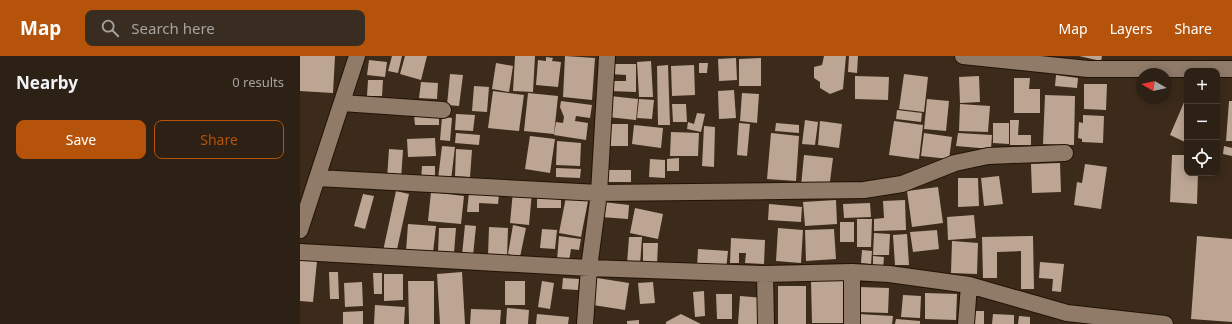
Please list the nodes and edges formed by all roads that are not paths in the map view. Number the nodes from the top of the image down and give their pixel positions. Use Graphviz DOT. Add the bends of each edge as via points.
graph roads {
  1 [pos="357,56"];
  2 [pos="607,56"];
  3 [pos="963,56"];
  4 [pos="1232,56"];
  5 [pos="1120,62"];
  6 [pos="1232,69"];
  7 [pos="342,103"];
  8 [pos="443,110"];
  9 [pos="1065,153"];
  10 [pos="317,178"];
  11 [pos="599,193"];
  12 [pos="300,230"];
  13 [pos="300,252"];
  14 [pos="589,268"];
  15 [pos="852,272"];
  16 [pos="765,274"];
  17 [pos="969,284"];
  18 [pos="1056,318"];
  19 [pos="585,324"];
  20 [pos="766,324"];
  21 [pos="852,324"];
  22 [pos="966,324"];
  23 [pos="1165,324"];
  1 -- 7 [label="street"];
  2 -- 11 [label="street"];
  3 -- 5 [label="street" via="1088,68"];
  4 -- 6 [label="street"];
  5 -- 6 [label="street"];
  7 -- 8 [label="street"];
  7 -- 10 [label="street"];
  9 -- 11 [label="street" via="988,156 955,163 902,184 864,190"];
  10 -- 11 [label="street"];
  10 -- 12 [label="street"];
  11 -- 14 [label="street"];
  13 -- 14 [label="street"];
  14 -- 16 [label="street"];
  14 -- 19 [label="street"];
  15 -- 16 [label="street"];
  15 -- 17 [label="street"];
  15 -- 21 [label="street"];
  16 -- 20 [label="street"];
  17 -- 18 [label="street"];
  17 -- 22 [label="street"];
  18 -- 23 [label="street"];
}
